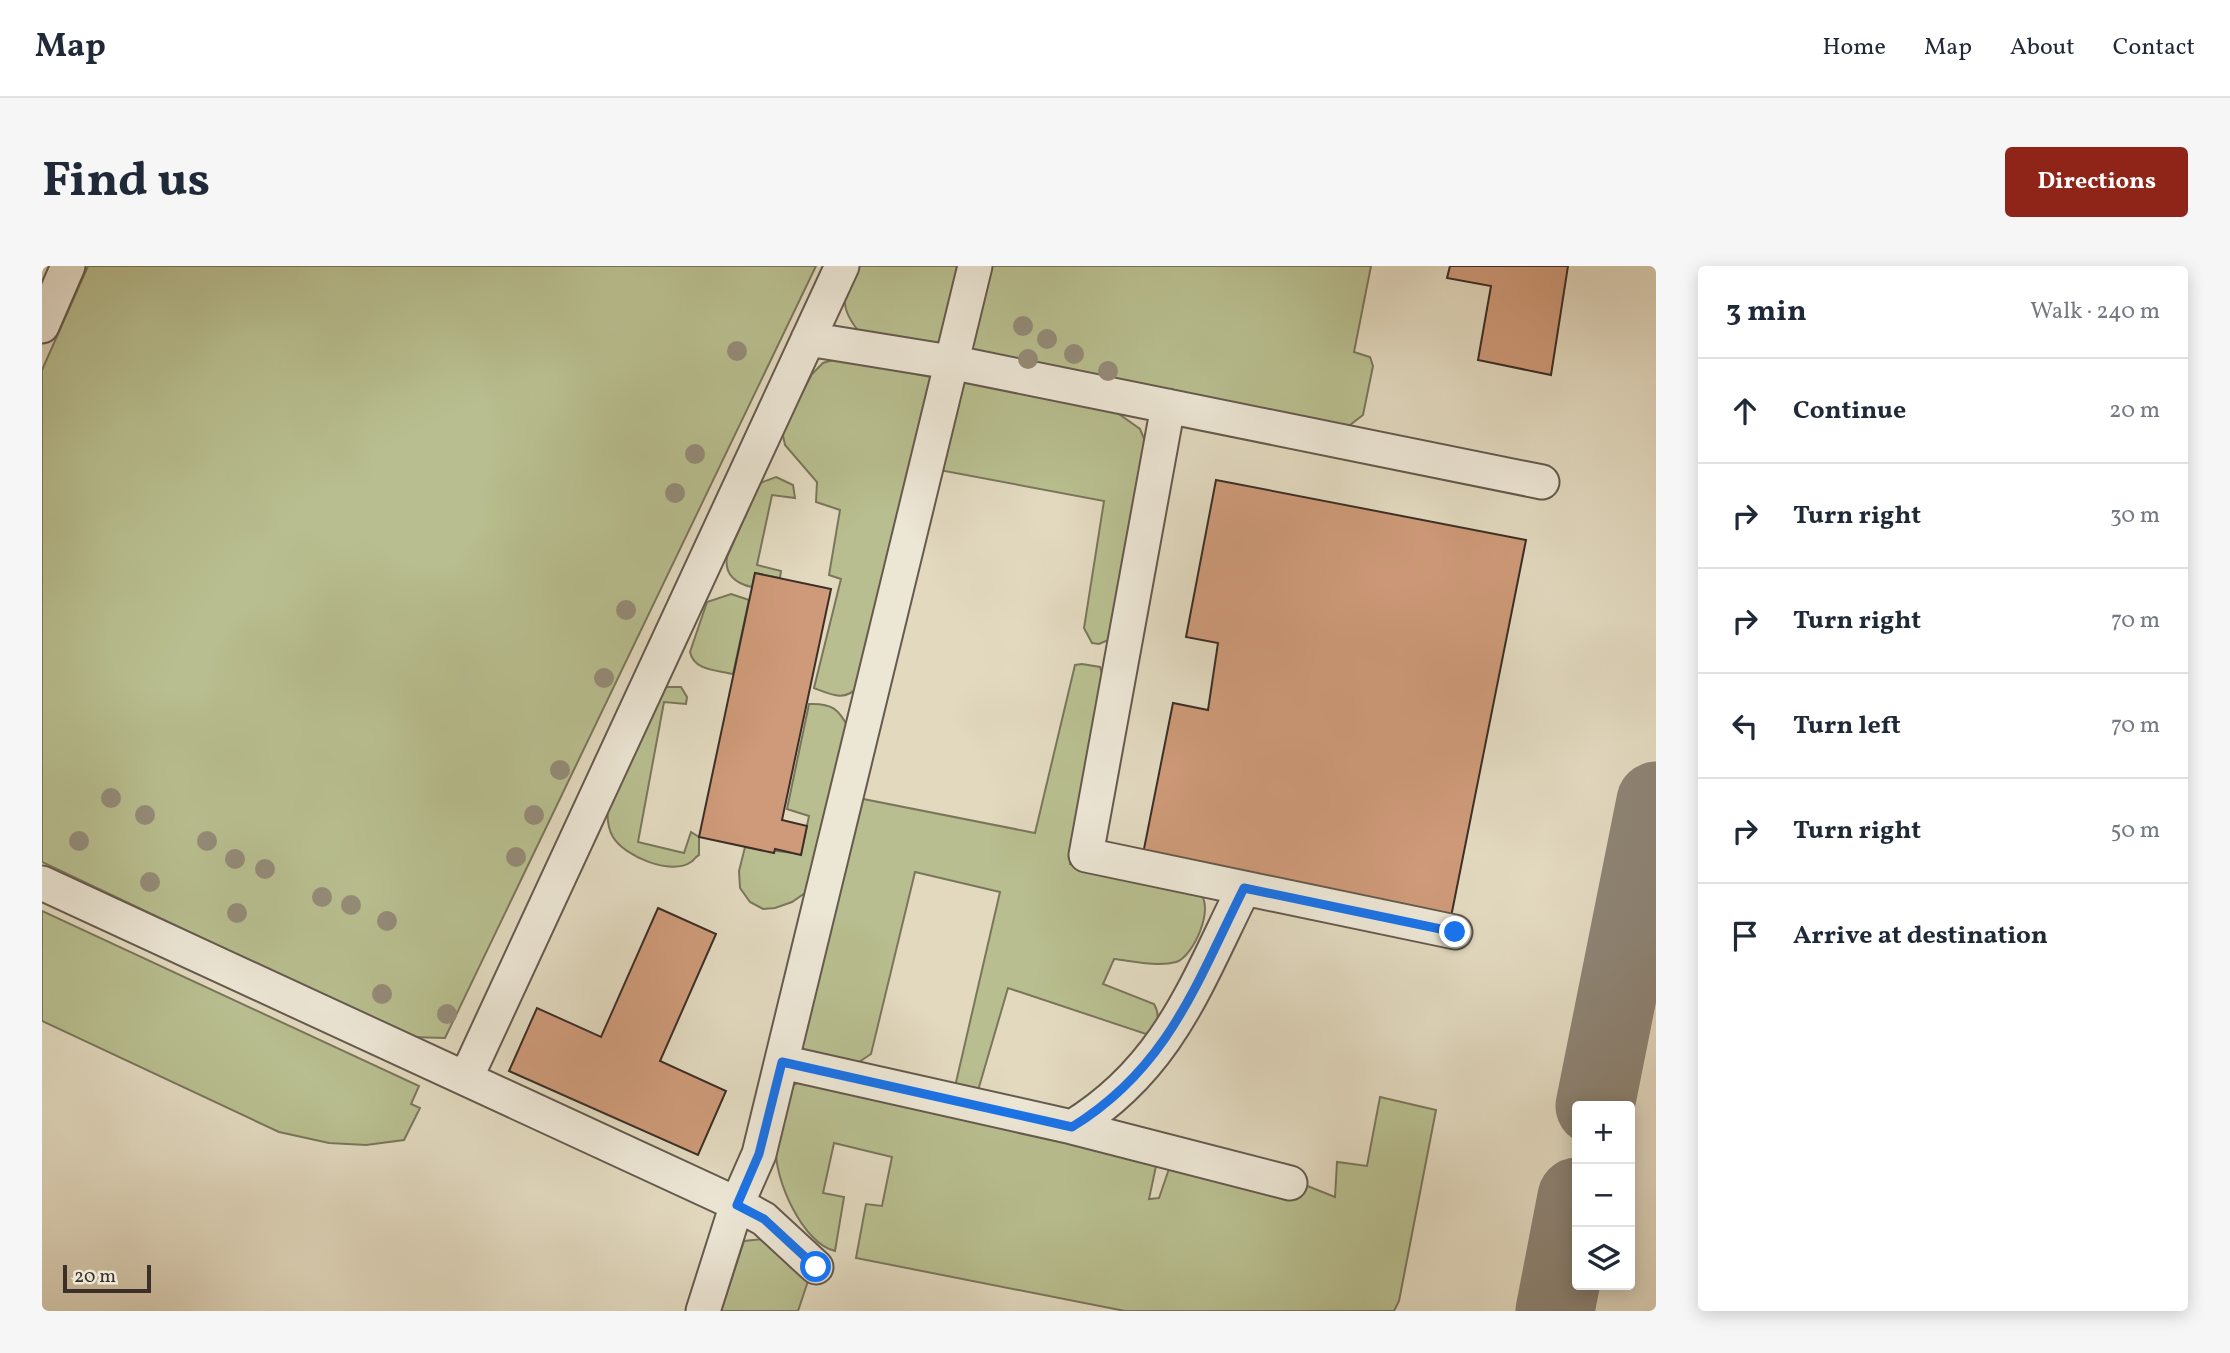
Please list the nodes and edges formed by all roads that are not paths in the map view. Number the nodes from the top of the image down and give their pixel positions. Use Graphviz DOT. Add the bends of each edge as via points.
graph roads {
  1 [pos="68,266"];
  2 [pos="842,266"];
  3 [pos="975,266"];
  4 [pos="42,326"];
  5 [pos="808,339"];
  6 [pos="950,362"];
  7 [pos="1168,406"];
  8 [pos="1542,482"];
  9 [pos="42,883"];
  10 [pos="1244,888"];
  11 [pos="1455,932"];
  12 [pos="782,1062"];
  13 [pos="466,1079"];
  14 [pos="1072,1127"];
  15 [pos="1290,1183"];
  16 [pos="737,1205"];
  17 [pos="816,1267"];
  18 [pos="703,1311"];
  1 -- 4 [label="lane"];
  2 -- 5 [label="lane"];
  3 -- 6 [label="lane"];
  5 -- 6 [label="lane"];
  5 -- 13 [label="lane"];
  6 -- 7 [label="lane"];
  6 -- 12 [label="lane"];
  7 -- 8 [label="lane"];
  7 -- 10 [label="lane" via="1086,855"];
  9 -- 13 [label="lane"];
  10 -- 11 [label="lane"];
  10 -- 14 [label="lane" via="1173,1030 1143,1069 1098,1111"];
  12 -- 14 [label="lane"];
  12 -- 16 [label="lane" via="759,1154"];
  13 -- 16 [label="lane"];
  14 -- 15 [label="lane"];
  16 -- 17 [label="lane" via="764,1219"];
  16 -- 18 [label="lane"];
}
